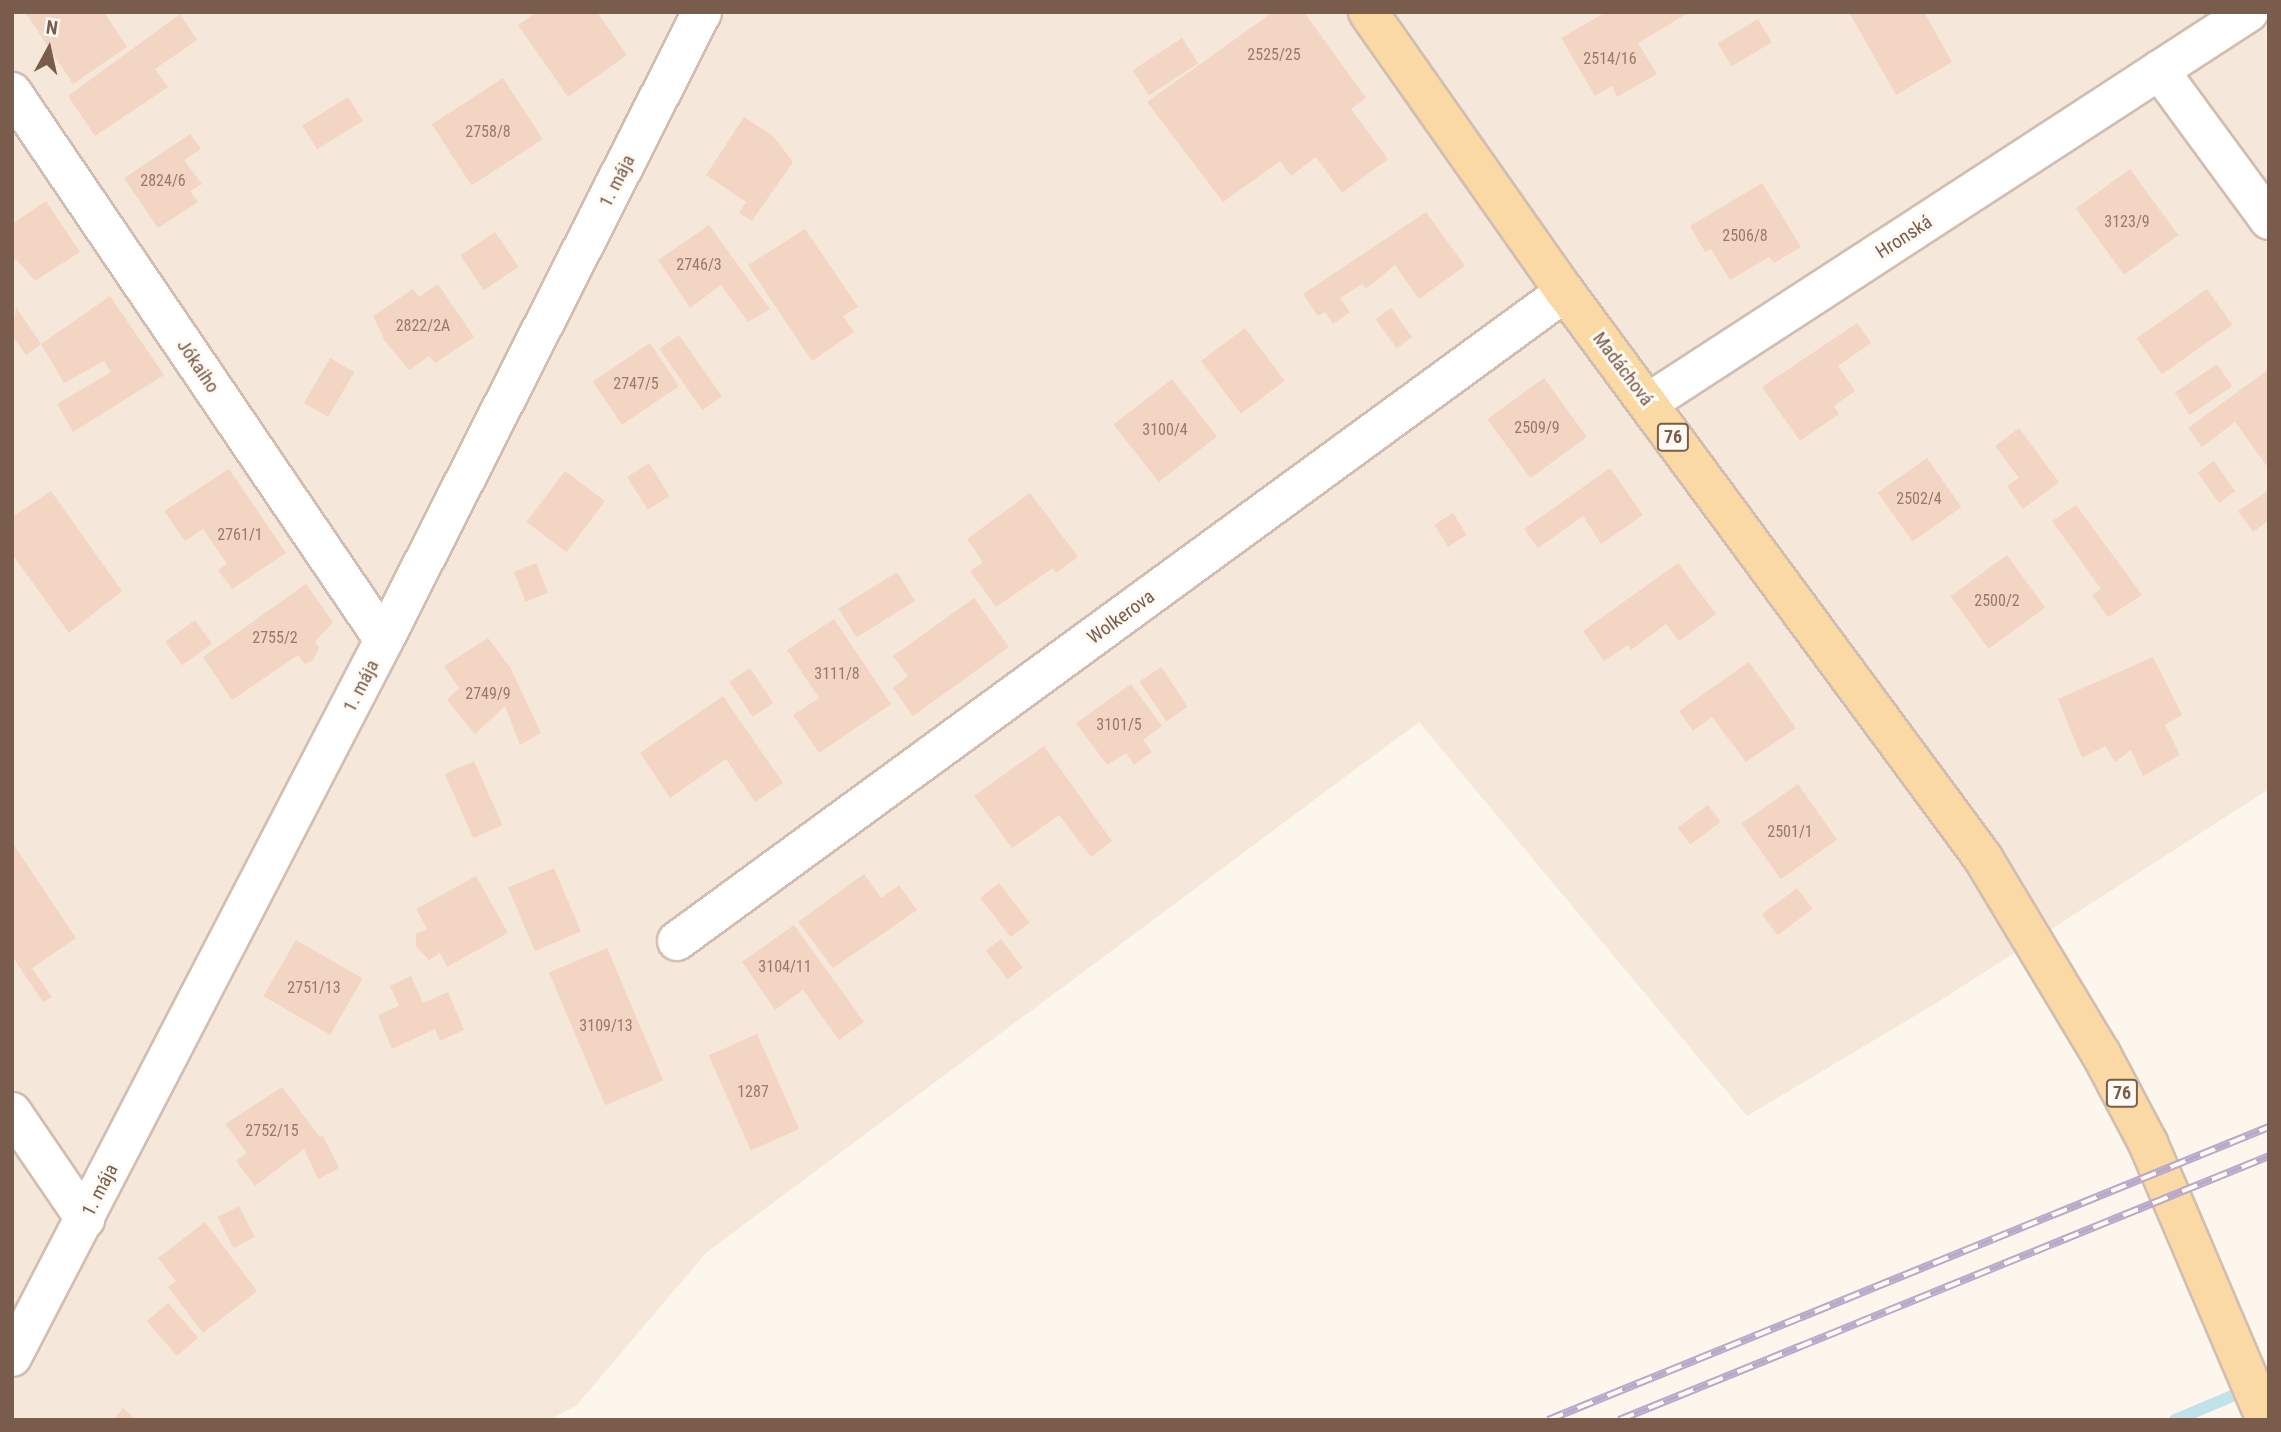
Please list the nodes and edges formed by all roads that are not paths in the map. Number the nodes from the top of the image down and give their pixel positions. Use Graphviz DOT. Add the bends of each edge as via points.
graph roads {
  1 [pos="702,12"];
  2 [pos="1368,12"];
  3 [pos="2249,12"];
  4 [pos="2159,70"];
  5 [pos="12,92"];
  6 [pos="2269,220"];
  7 [pos="1565,292"];
  8 [pos="1648,403"];
  9 [pos="384,640"];
  10 [pos="677,941"];
  11 [pos="12,1112"];
  12 [pos="85,1219"];
  13 [pos="12,1357"];
  14 [pos="2266,1420"];
  1 -- 9 [label="street, 1. mája"];
  2 -- 7 [label="main road, Madáchová / 76"];
  3 -- 4 [label="street, Hronská"];
  4 -- 6 [label="street"];
  4 -- 8 [label="street, Hronská"];
  5 -- 9 [label="street, Jókaiho"];
  7 -- 8 [label="main road, Madáchová / 76"];
  7 -- 10 [label="street, Wolkerova"];
  8 -- 14 [label="main road, Madáchová / 76" via="1983,858 2101,1054 2148,1143"];
  9 -- 12 [label="street, 1. mája"];
  11 -- 12 [label="street"];
  12 -- 13 [label="street, 1. mája"];
}
